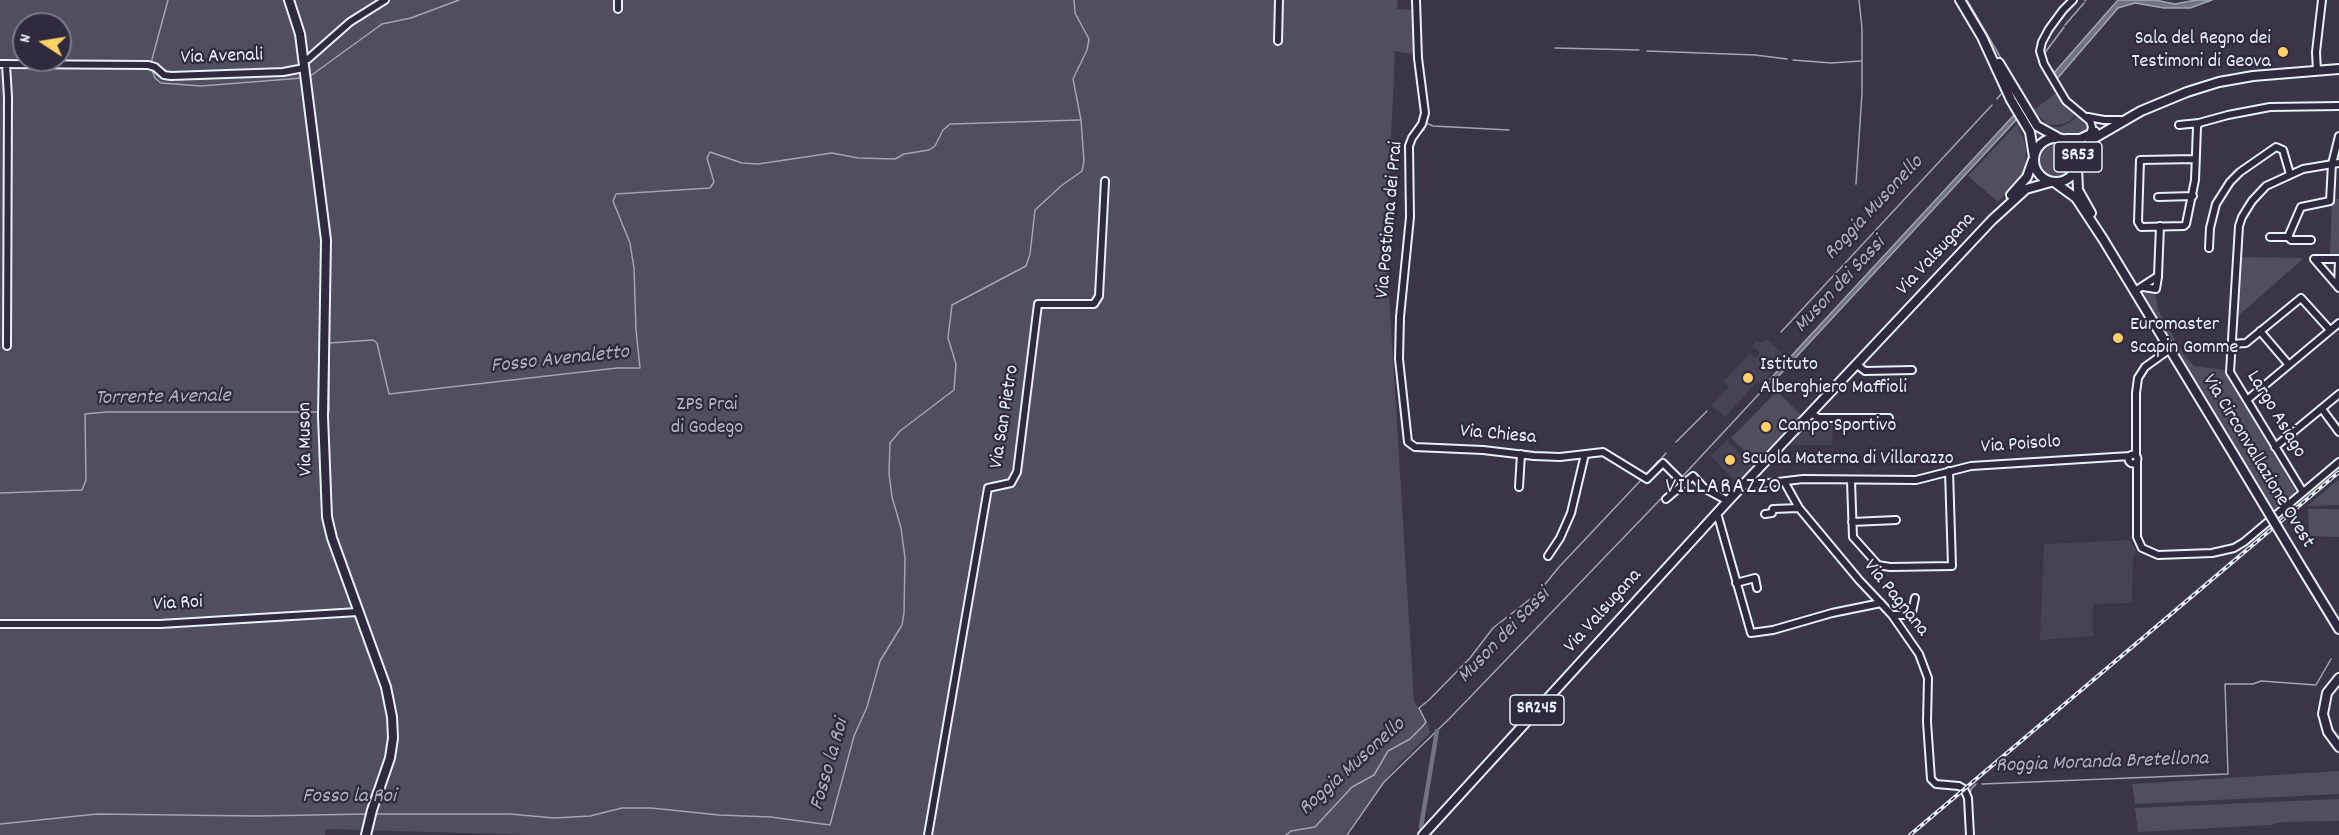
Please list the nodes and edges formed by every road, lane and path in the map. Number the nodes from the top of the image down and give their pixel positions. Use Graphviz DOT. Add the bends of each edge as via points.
graph roads {
  1 [pos="289,0"];
  2 [pos="385,0"];
  3 [pos="618,0"];
  4 [pos="1279,0"];
  5 [pos="1416,0"];
  6 [pos="1960,0"];
  7 [pos="2073,0"];
  8 [pos="2322,0"];
  9 [pos="618,9"];
  10 [pos="1278,41"];
  11 [pos="3,64"];
  12 [pos="304,64"];
  13 [pos="2339,69"];
  14 [pos="2317,71"];
  15 [pos="2339,106"];
  16 [pos="2134,114"];
  17 [pos="2082,115"];
  18 [pos="2025,117"];
  19 [pos="2098,120"];
  20 [pos="2120,120"];
  21 [pos="2179,124"];
  22 [pos="2198,125"];
  23 [pos="2100,130"];
  24 [pos="2339,136"];
  25 [pos="2062,139"];
  26 [pos="2089,139"];
  27 [pos="2033,158"];
  28 [pos="2195,159"];
  29 [pos="2336,164"];
  30 [pos="2077,165"];
  31 [pos="2290,174"];
  32 [pos="1105,181"];
  33 [pos="2053,182"];
  34 [pos="2193,196"];
  35 [pos="2158,197"];
  36 [pos="1992,220"];
  37 [pos="2160,226"];
  38 [pos="2270,237"];
  39 [pos="2288,237"];
  40 [pos="2103,239"];
  41 [pos="2311,240"];
  42 [pos="2209,248"];
  43 [pos="2339,288"];
  44 [pos="2139,289"];
  45 [pos="2339,323"];
  46 [pos="2260,330"];
  47 [pos="2330,330"];
  48 [pos="2231,344"];
  49 [pos="7,346"];
  50 [pos="2170,349"];
  51 [pos="1856,364"];
  52 [pos="2289,365"];
  53 [pos="1912,370"];
  54 [pos="2339,394"];
  55 [pos="2247,400"];
  56 [pos="2322,409"];
  57 [pos="1810,413"];
  58 [pos="1889,418"];
  59 [pos="2339,432"];
  60 [pos="1409,444"];
  61 [pos="2275,447"];
  62 [pos="1521,454"];
  63 [pos="1585,454"];
  64 [pos="2131,458"];
  65 [pos="2339,462"];
  66 [pos="1949,471"];
  67 [pos="1680,479"];
  68 [pos="1851,481"];
  69 [pos="1746,482"];
  70 [pos="1785,483"];
  71 [pos="1519,487"];
  72 [pos="2303,492"];
  73 [pos="1666,500"];
  74 [pos="1728,501"];
  75 [pos="1799,507"];
  76 [pos="1717,513"];
  77 [pos="1765,514"];
  78 [pos="1896,520"];
  79 [pos="1852,522"];
  80 [pos="1548,556"];
  81 [pos="1736,584"];
  82 [pos="1757,588"];
  83 [pos="1915,598"];
  84 [pos="1881,603"];
  85 [pos="358,612"];
  86 [pos="1892,615"];
  87 [pos="2332,619"];
  88 [pos="0,624"];
  89 [pos="2339,629"];
  90 [pos="2339,635"];
  91 [pos="2339,670"];
  92 [pos="2339,678"];
  93 [pos="2332,686"];
  94 [pos="2339,747"];
  95 [pos="366,835"];
  96 [pos="928,835"];
  97 [pos="1425,835"];
  98 [pos="1970,835"];
  1 -- 12 [label="main road, Via Muson"];
  2 -- 12 [label="street" via="350,22"];
  3 -- 9 [label="street"];
  4 -- 10 [label="street"];
  5 -- 60 [label="street, Via Postioma dei Prai" via="1425,113 1409,146 1410,217 1399,332"];
  6 -- 18 [label="main road, Via Circonvallazione Ovest / SR53"];
  7 -- 17 [label="street" via="2042,42 2042,58 2070,106"];
  8 -- 14 [label="street"];
  11 -- 12 [label="street, Via Avenali" via="150,66 171,76 283,72"];
  11 -- 49 [label="street" via="8,97"];
  12 -- 85 [label="main road, Via Muson" via="327,249 323,413 327,517"];
  13 -- 14 [label="main road"];
  14 -- 16 [label="main road" via="2219,82"];
  15 -- 22 [label="street" via="2270,107"];
  16 -- 20 [label="main road"];
  16 -- 26 [label="main road"];
  17 -- 19 [label="street"];
  17 -- 26 [label="street" via="2092,125"];
  18 -- 25 [label="main road, Via Circonvallazione Ovest / SR53"];
  18 -- 27 [label="main road, Via Circonvallazione Ovest / SR53"];
  19 -- 20 [label="street"];
  19 -- 23 [label="street"];
  20 -- 23 [label="main road"];
  21 -- 22 [label="street"];
  22 -- 28 [label="street"];
  23 -- 26 [label="main road"];
  24 -- 29 [label="street"];
  25 -- 26 [label="main road"];
  25 -- 27 [label="main road, SR53" via="2043,141"];
  25 -- 30 [label="main road, Via Circonvallazione Ovest / SR53" via="2074,147"];
  26 -- 30 [label="main road"];
  27 -- 33 [label="main road, Via Circonvallazione Ovest / SR53" via="2038,174"];
  27 -- 36 [label="main road, Via Valsugana / SR245" via="2025,181"];
  28 -- 34 [label="street"];
  28 -- 37 [label="street" via="2139,162 2138,222 2141,227"];
  29 -- 31 [label="street, Largo Asiago"];
  29 -- 39 [label="street" via="2330,201 2299,208"];
  30 -- 33 [label="main road, SR53" via="2070,177"];
  30 -- 40 [label="main road, Via Circonvallazione Ovest / SR53" via="2078,190"];
  31 -- 42 [label="street" via="2283,150 2276,147 2240,172 2216,204"];
  31 -- 48 [label="street, Largo Asiago" via="2263,189 2242,217"];
  32 -- 96 [label="street, Via San Pietro" via="1099,296 1094,304 1038,304 1017,472 1011,483 988,488"];
  33 -- 36 [label="main road, Via Valsugana / SR245" via="2026,189"];
  33 -- 40 [label="main road, Via Circonvallazione Ovest / SR53" via="2076,198"];
  34 -- 35 [label="street"];
  34 -- 37 [label="street" via="2184,226"];
  36 -- 51 [label="main road, Via Valsugana / SR245"];
  37 -- 44 [label="street" via="2158,276"];
  38 -- 39 [label="street"];
  39 -- 41 [label="street"];
  40 -- 44 [label="main road, Via Circonvallazione Ovest / SR53"];
  43 -- 43 [label="street" via="2320,266 2314,259 2339,259"];
  44 -- 50 [label="main road, Via Circonvallazione Ovest / SR53"];
  45 -- 47 [label="street"];
  46 -- 47 [label="street" via="2301,298"];
  46 -- 48 [label="street" via="2244,344"];
  46 -- 52 [label="street"];
  47 -- 52 [label="street"];
  48 -- 55 [label="street, Largo Asiago" via="2230,372"];
  50 -- 64 [label="street" via="2148,363 2139,375"];
  50 -- 87 [label="main road, Via Circonvallazione Ovest / SR53, bridge"];
  51 -- 53 [label="street" via="1865,371"];
  51 -- 57 [label="main road, Via Valsugana / SR245"];
  52 -- 55 [label="street"];
  54 -- 56 [label="street"];
  55 -- 61 [label="street, Largo Asiago"];
  56 -- 59 [label="street"];
  56 -- 61 [label="street"];
  57 -- 58 [label="street" via="1819,418"];
  57 -- 69 [label="main road, Via Valsugana / SR245"];
  60 -- 62 [label="street, Via Chiesa"];
  61 -- 72 [label="street, Largo Asiago"];
  62 -- 63 [label="street, Via Chiesa"];
  62 -- 71 [label="street"];
  63 -- 67 [label="street, Via Chiesa" via="1608,454 1645,479 1663,463"];
  63 -- 80 [label="street" via="1570,513"];
  64 -- 66 [label="street, Via Poisolo" via="1987,464"];
  64 -- 72 [label="street" via="2136,471 2137,537 2142,548 2158,555 2234,548"];
  65 -- 72 [label="street"];
  66 -- 68 [label="street, Via Poisolo" via="1916,480"];
  66 -- 79 [label="street" via="1952,566 1878,565 1853,537"];
  67 -- 73 [label="street"];
  67 -- 74 [label="street, Via Chiesa" via="1693,476 1704,488"];
  68 -- 70 [label="street, Via Poisolo"];
  68 -- 79 [label="street"];
  69 -- 70 [label="street, Via Poisolo"];
  69 -- 74 [label="main road, Via Valsugana / SR245"];
  70 -- 75 [label="street, Via Pagnana"];
  74 -- 76 [label="main road, Via Valsugana / SR245"];
  75 -- 77 [label="street" via="1773,509"];
  75 -- 84 [label="street, Via Pagnana"];
  76 -- 81 [label="street"];
  76 -- 97 [label="main road, Via Valsugana / SR245"];
  78 -- 79 [label="street"];
  81 -- 82 [label="street" via="1755,578"];
  81 -- 84 [label="street" via="1751,633"];
  83 -- 86 [label="street" via="1912,612"];
  84 -- 86 [label="street, Via Pagnana"];
  85 -- 88 [label="street, Via Roi" via="160,624"];
  85 -- 95 [label="main road, Via Muson" via="386,687 393,738"];
  86 -- 98 [label="street, Via Pagnana" via="1925,665 1931,779 1936,784 1964,789"];
  87 -- 89 [label="main road, Via Circonvallazione Ovest / SR53"];
  87 -- 90 [label="main road, Via Circonvallazione Ovest / SR53"];
  91 -- 93 [label="main road"];
  92 -- 93 [label="main road"];
  93 -- 94 [label="main road" via="2325,701 2324,718 2330,737"];
}
